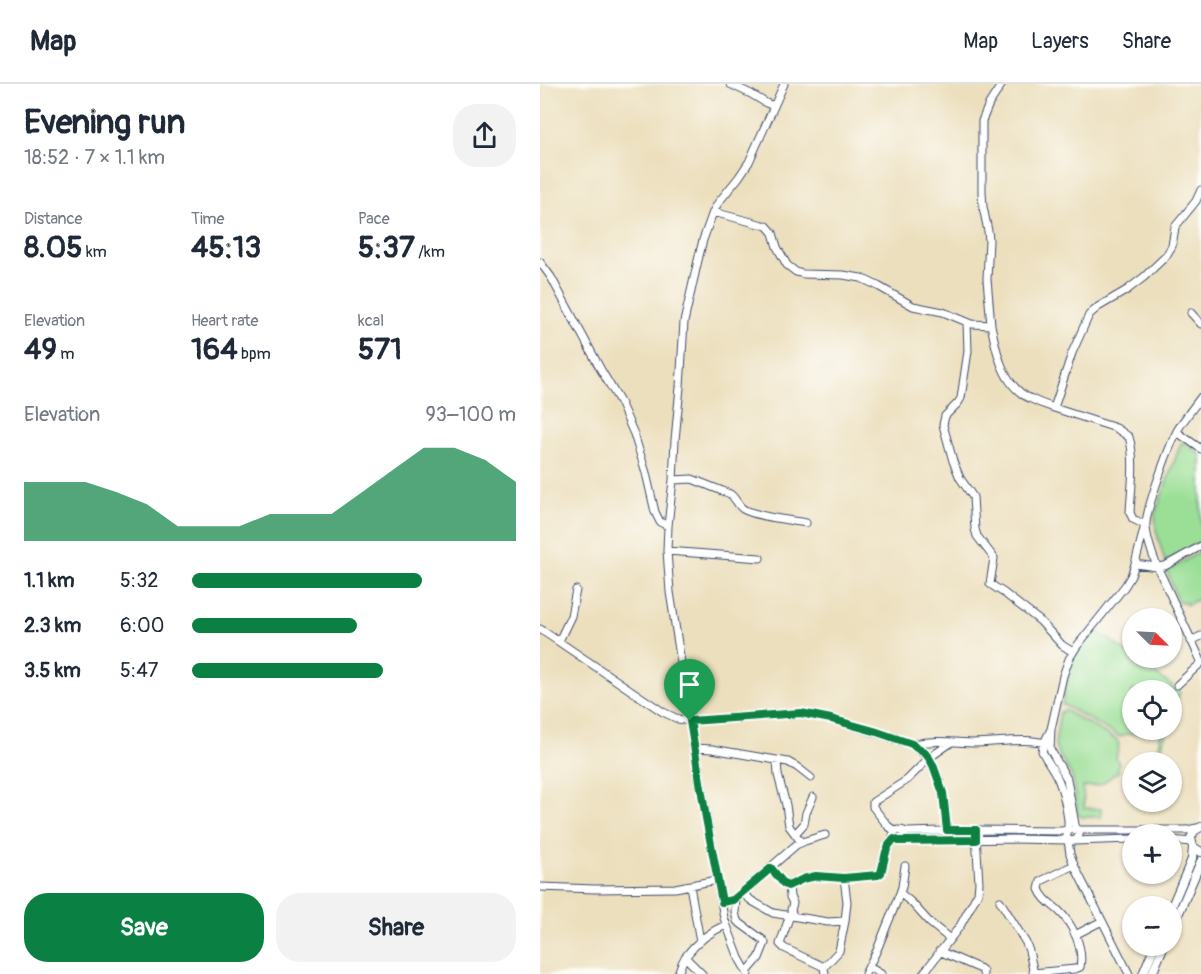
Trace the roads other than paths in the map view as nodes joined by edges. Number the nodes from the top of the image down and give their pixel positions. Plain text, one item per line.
1 (730, 84) edge
2 (784, 84) edge
3 (1002, 84) edge
4 (774, 106) junction
5 (1201, 190) edge
6 (713, 212) junction
7 (540, 262) edge
8 (1191, 313) dead end
9 (968, 323) junction
10 (1201, 324) edge
11 (991, 325) junction
12 (1201, 397) edge
13 (1054, 408) junction
14 (1177, 432) junction
15 (1201, 449) edge
16 (674, 480) junction
17 (806, 523) dead end
18 (1145, 525) junction
19 (668, 526) junction
20 (1201, 546) edge
21 (667, 551) junction
22 (760, 558) dead end
23 (1135, 564) junction
24 (1156, 567) junction
25 (576, 590) dead end
26 (540, 629) edge
27 (1201, 636) edge
28 (559, 641) junction
29 (1191, 641) junction
30 (1073, 652) junction
31 (1201, 662) edge
32 (1181, 680) edge
33 (690, 721) junction
34 (953, 742) junction
35 (912, 744) junction
36 (1047, 744) junction
37 (694, 748) junction
38 (929, 758) junction
39 (777, 760) junction
40 (811, 778) dead end
41 (813, 797) dead end
42 (1200, 826) edge
43 (1104, 829) junction
44 (947, 830) junction
45 (976, 830) junction
46 (1072, 830) junction
47 (1122, 830) edge
48 (1182, 830) edge
49 (795, 834) junction
50 (825, 835) dead end
51 (898, 835) junction
52 (1122, 839) edge
53 (947, 840) junction
54 (976, 840) junction
55 (1104, 840) junction
56 (1071, 841) junction
57 (801, 842) junction
58 (1195, 847) edge
59 (1201, 861) edge
60 (1074, 865) junction
61 (905, 866) dead end
62 (771, 868) junction
63 (844, 878) junction
64 (717, 880) junction
65 (789, 885) junction
66 (690, 886) junction
67 (540, 887) edge
68 (900, 893) junction
69 (739, 895) junction
70 (1176, 896) edge
71 (1000, 901) dead end
72 (722, 902) junction
73 (1182, 905) edge
74 (791, 915) junction
75 (845, 921) junction
76 (1101, 921) junction
77 (726, 925) junction
78 (1075, 935) junction
79 (950, 939) junction
80 (700, 941) junction
81 (939, 951) junction
82 (1150, 956) edge
83 (1159, 956) edge
84 (685, 957) junction
85 (870, 967) junction
86 (825, 971) edge
87 (748, 973) edge
88 (927, 973) edge
89 (1033, 973) edge
90 (678, 974) edge
91 (702, 974) edge
92 (865, 974) edge
93 (881, 974) edge
94 (983, 974) edge
95 (1129, 974) edge
96 (1143, 974) edge
97 (1152, 974) edge

1 - 4 street
2 - 4 street
3 - 11 street
4 - 6 street
5 - 13 street
6 - 9 street
6 - 16 street
7 - 19 street
8 - 10 street
9 - 11 street
9 - 30 street
11 - 13 street
12 - 14 street
13 - 18 street
14 - 15 street
14 - 18 street
16 - 17 street
16 - 19 street
18 - 23 street
18 - 24 street
19 - 21 street
20 - 24 street
21 - 22 street
21 - 33 street
23 - 24 street
23 - 30 street
24 - 29 street
25 - 28 street
26 - 28 street
27 - 29 street
28 - 33 street
29 - 31 street
30 - 36 street
31 - 32 street
33 - 35 street
33 - 37 street
34 - 35 street
34 - 36 street
34 - 38 street
35 - 38 street
36 - 46 street
37 - 39 street
37 - 64 street
38 - 44 street
38 - 51 street
39 - 40 street
39 - 49 street
41 - 49 street
42 - 48 street
42 - 58 main road
43 - 46 street
43 - 47 street
43 - 55 street
44 - 45 street
44 - 51 street
44 - 53 street
45 - 46 street
45 - 54 street
46 - 56 street
46 - 56 street
49 - 57 street
50 - 57 street
51 - 53 street
51 - 63 street
52 - 55 street
53 - 54 street
54 - 56 street
54 - 79 street
55 - 56 street
56 - 60 street
57 - 62 street
58 - 70 main road
59 - 73 main road
60 - 76 street
60 - 78 street
61 - 68 street
62 - 65 street
62 - 69 street
63 - 65 street
63 - 75 street
64 - 66 street
64 - 72 street
65 - 74 street
66 - 67 street
66 - 80 street
68 - 79 street
68 - 85 street
69 - 72 street
69 - 74 street
69 - 87 street
71 - 89 street
72 - 77 street
74 - 75 street
74 - 86 street
75 - 86 street
76 - 78 street
76 - 95 street
77 - 80 street
77 - 87 street
78 - 89 street
79 - 81 street
80 - 84 street
81 - 88 street
81 - 94 street
82 - 96 main road
83 - 97 main road
84 - 90 street
84 - 91 street
85 - 92 street
85 - 93 street

